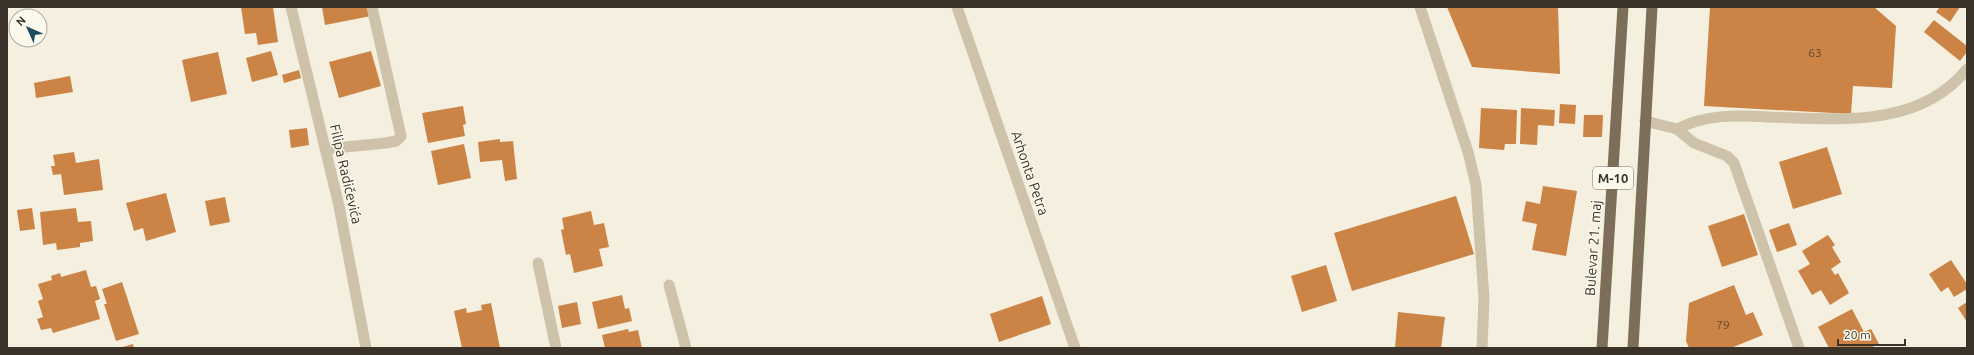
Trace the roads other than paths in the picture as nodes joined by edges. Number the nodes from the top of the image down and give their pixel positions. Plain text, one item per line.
1 (291, 7) edge
2 (372, 7) edge
3 (957, 7) edge
4 (1420, 7) edge
5 (1623, 7) edge
6 (1652, 7) edge
7 (1967, 69) edge
8 (1645, 121) junction
9 (1677, 129) junction
10 (325, 149) junction
11 (538, 263) dead end
12 (669, 285) dead end
13 (366, 348) edge
14 (556, 348) edge
15 (686, 348) edge
16 (1075, 348) edge
17 (1482, 348) edge
18 (1602, 348) edge
19 (1633, 348) edge
20 (1799, 348) edge

1 - 10 street, Filipa Radičevića
2 - 10 street
3 - 16 street, Arhonta Petra
4 - 17 street
5 - 18 main road, Bulevar 21. maj / M-10
6 - 8 main road, M-10
7 - 9 street
8 - 9 street
8 - 19 main road, M-10
9 - 20 street
10 - 13 street, Filipa Radičevića
11 - 14 street
12 - 15 street

